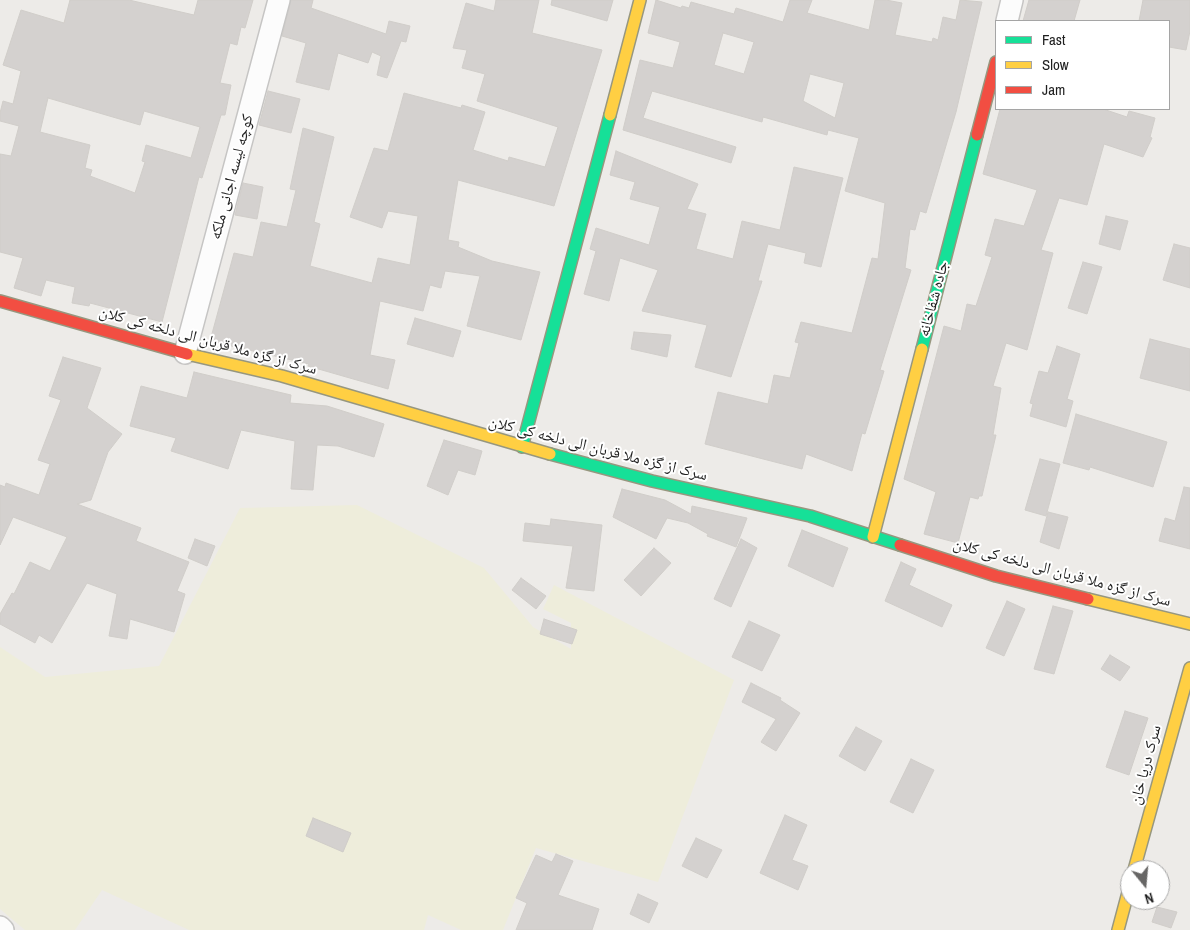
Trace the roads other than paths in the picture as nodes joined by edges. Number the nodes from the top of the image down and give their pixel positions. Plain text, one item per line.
1 (279, 0) edge
2 (640, 0) edge
3 (1012, 0) edge
4 (1007, 20) edge
5 (995, 66) edge
6 (0, 301) edge
7 (185, 353) junction
8 (522, 448) junction
9 (872, 537) junction
10 (1190, 624) edge
11 (1190, 668) edge
12 (1137, 860) edge
13 (1123, 910) edge
14 (0, 927) edge
15 (3, 930) edge
16 (1118, 930) edge

1 - 7 street, کوچه لیسه اجانی ملکه
2 - 8 street
3 - 4 street
5 - 9 street, جاده شفاخانه
6 - 7 street, سرک از گزه ملا قربان الی دلخه کی کلان
7 - 8 street, سرک از گزه ملا قربان الی دلخه کی کلان
8 - 9 street, سرک از گزه ملا قربان الی دلخه کی کلان
9 - 10 street, سرک از گزه ملا قربان الی دلخه کی کلان
11 - 12 street, سرک دریا خان
13 - 16 street
14 - 15 street

